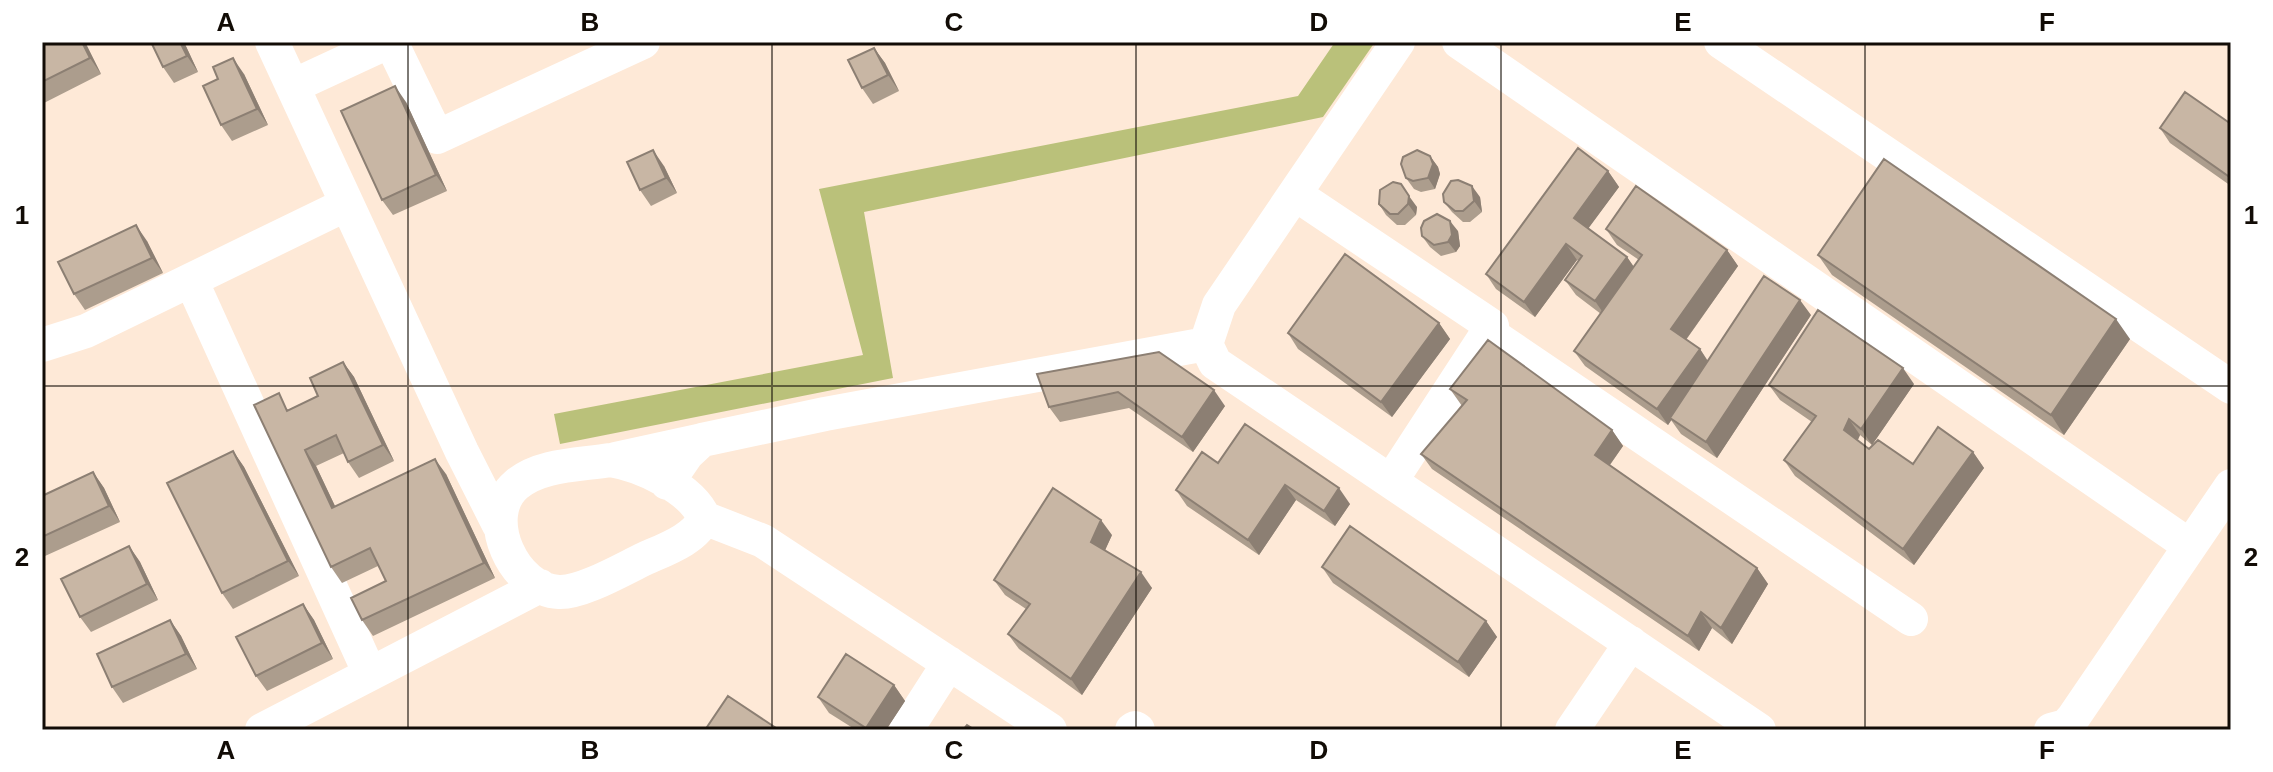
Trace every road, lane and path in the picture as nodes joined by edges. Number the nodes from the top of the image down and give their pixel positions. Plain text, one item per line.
1 (272, 42) edge
2 (390, 42) edge
3 (643, 42) edge
4 (1398, 42) edge
5 (1459, 42) edge
6 (1721, 42) edge
7 (592, 53) edge
8 (293, 86) junction
9 (1295, 194) junction
10 (347, 204) junction
11 (191, 280) junction
12 (1489, 333) junction
13 (1206, 344) junction
14 (42, 345) edge
15 (2231, 387) edge
16 (702, 440) junction
17 (462, 452) junction
18 (610, 460) junction
19 (545, 470) junction
20 (1391, 481) junction
21 (667, 483) junction
22 (2231, 486) edge
23 (704, 518) junction
24 (499, 525) junction
25 (2190, 546) junction
26 (540, 586) junction
27 (1911, 619) dead end
28 (1631, 643) junction
29 (949, 663) junction
30 (370, 674) junction
31 (262, 730) edge
32 (906, 730) edge
33 (1050, 730) edge
34 (1572, 730) edge
35 (1759, 730) edge
36 (2051, 730) edge

1 - 8 street
2 - 7 street
2 - 8 street
3 - 7 street
4 - 9 street
5 - 25 street
6 - 15 street
8 - 10 street
9 - 12 street
9 - 13 street
10 - 11 street
10 - 17 street
11 - 14 street
11 - 30 street
12 - 20 street
12 - 27 street
13 - 16 street
13 - 20 street
16 - 18 street
16 - 21 street
17 - 19 street
17 - 24 street
18 - 19 street
18 - 21 street
19 - 24 street
20 - 28 street
21 - 23 street
22 - 25 street
23 - 26 street
23 - 29 street
24 - 26 street
25 - 36 street
26 - 30 street
28 - 34 street
28 - 35 street
29 - 32 street
29 - 33 street
30 - 31 street

